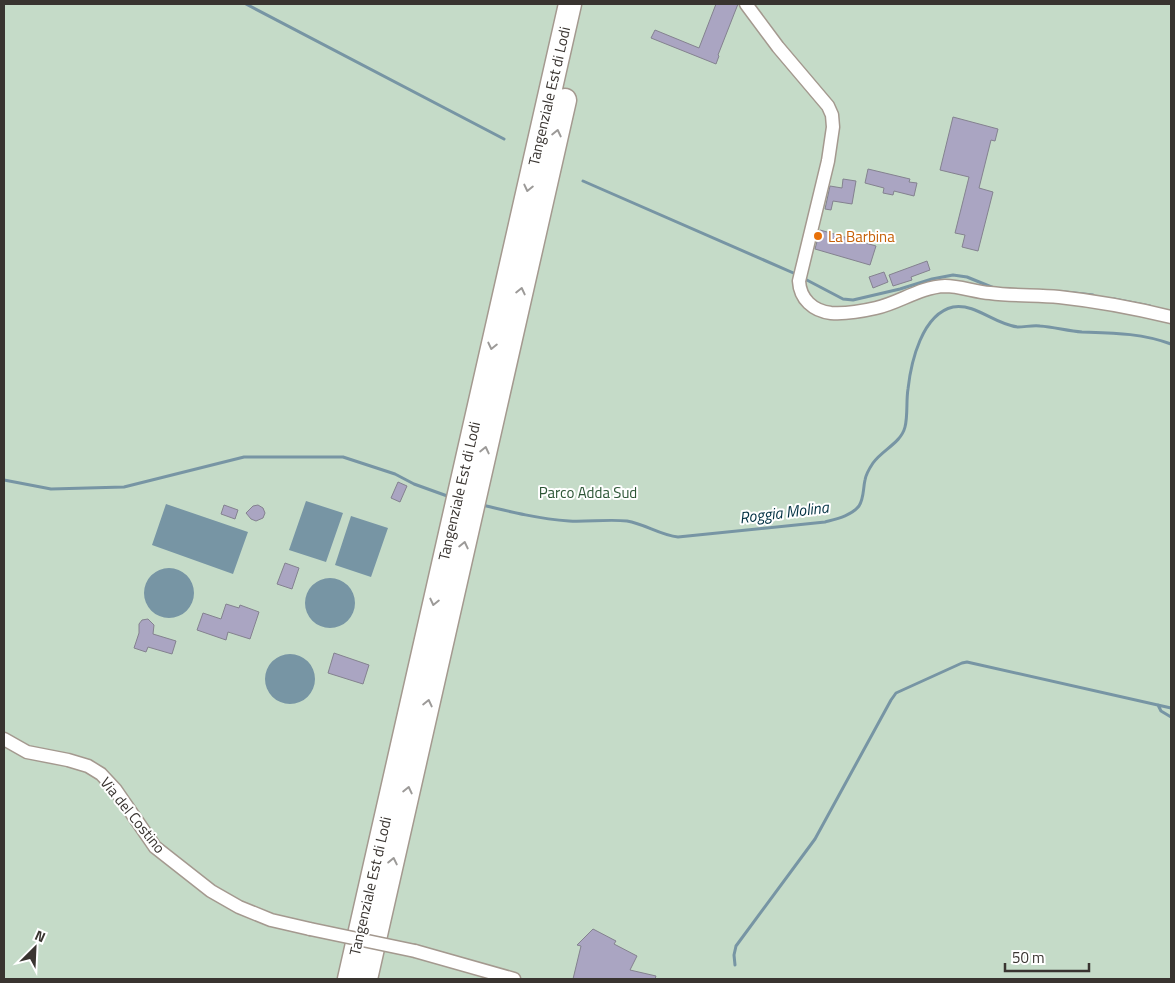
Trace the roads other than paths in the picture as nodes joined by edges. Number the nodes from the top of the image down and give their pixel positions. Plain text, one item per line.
1 (570, 4) edge
2 (586, 4) edge
3 (746, 4) edge
4 (1171, 317) edge
5 (466, 500) junction
6 (4, 739) edge
7 (408, 756) junction
8 (349, 979) edge
9 (366, 979) edge
10 (514, 979) edge

1 -> 5 highway, Tangenziale Est di Lodi
5 -> 2 highway, Tangenziale Est di Lodi
3 - 4 street
5 - 7 highway, Tangenziale Est di Lodi
6 - 10 street, Via del Costino, bridge
7 - 8 highway, Tangenziale Est di Lodi
9 -> 7 highway, Tangenziale Est di Lodi

